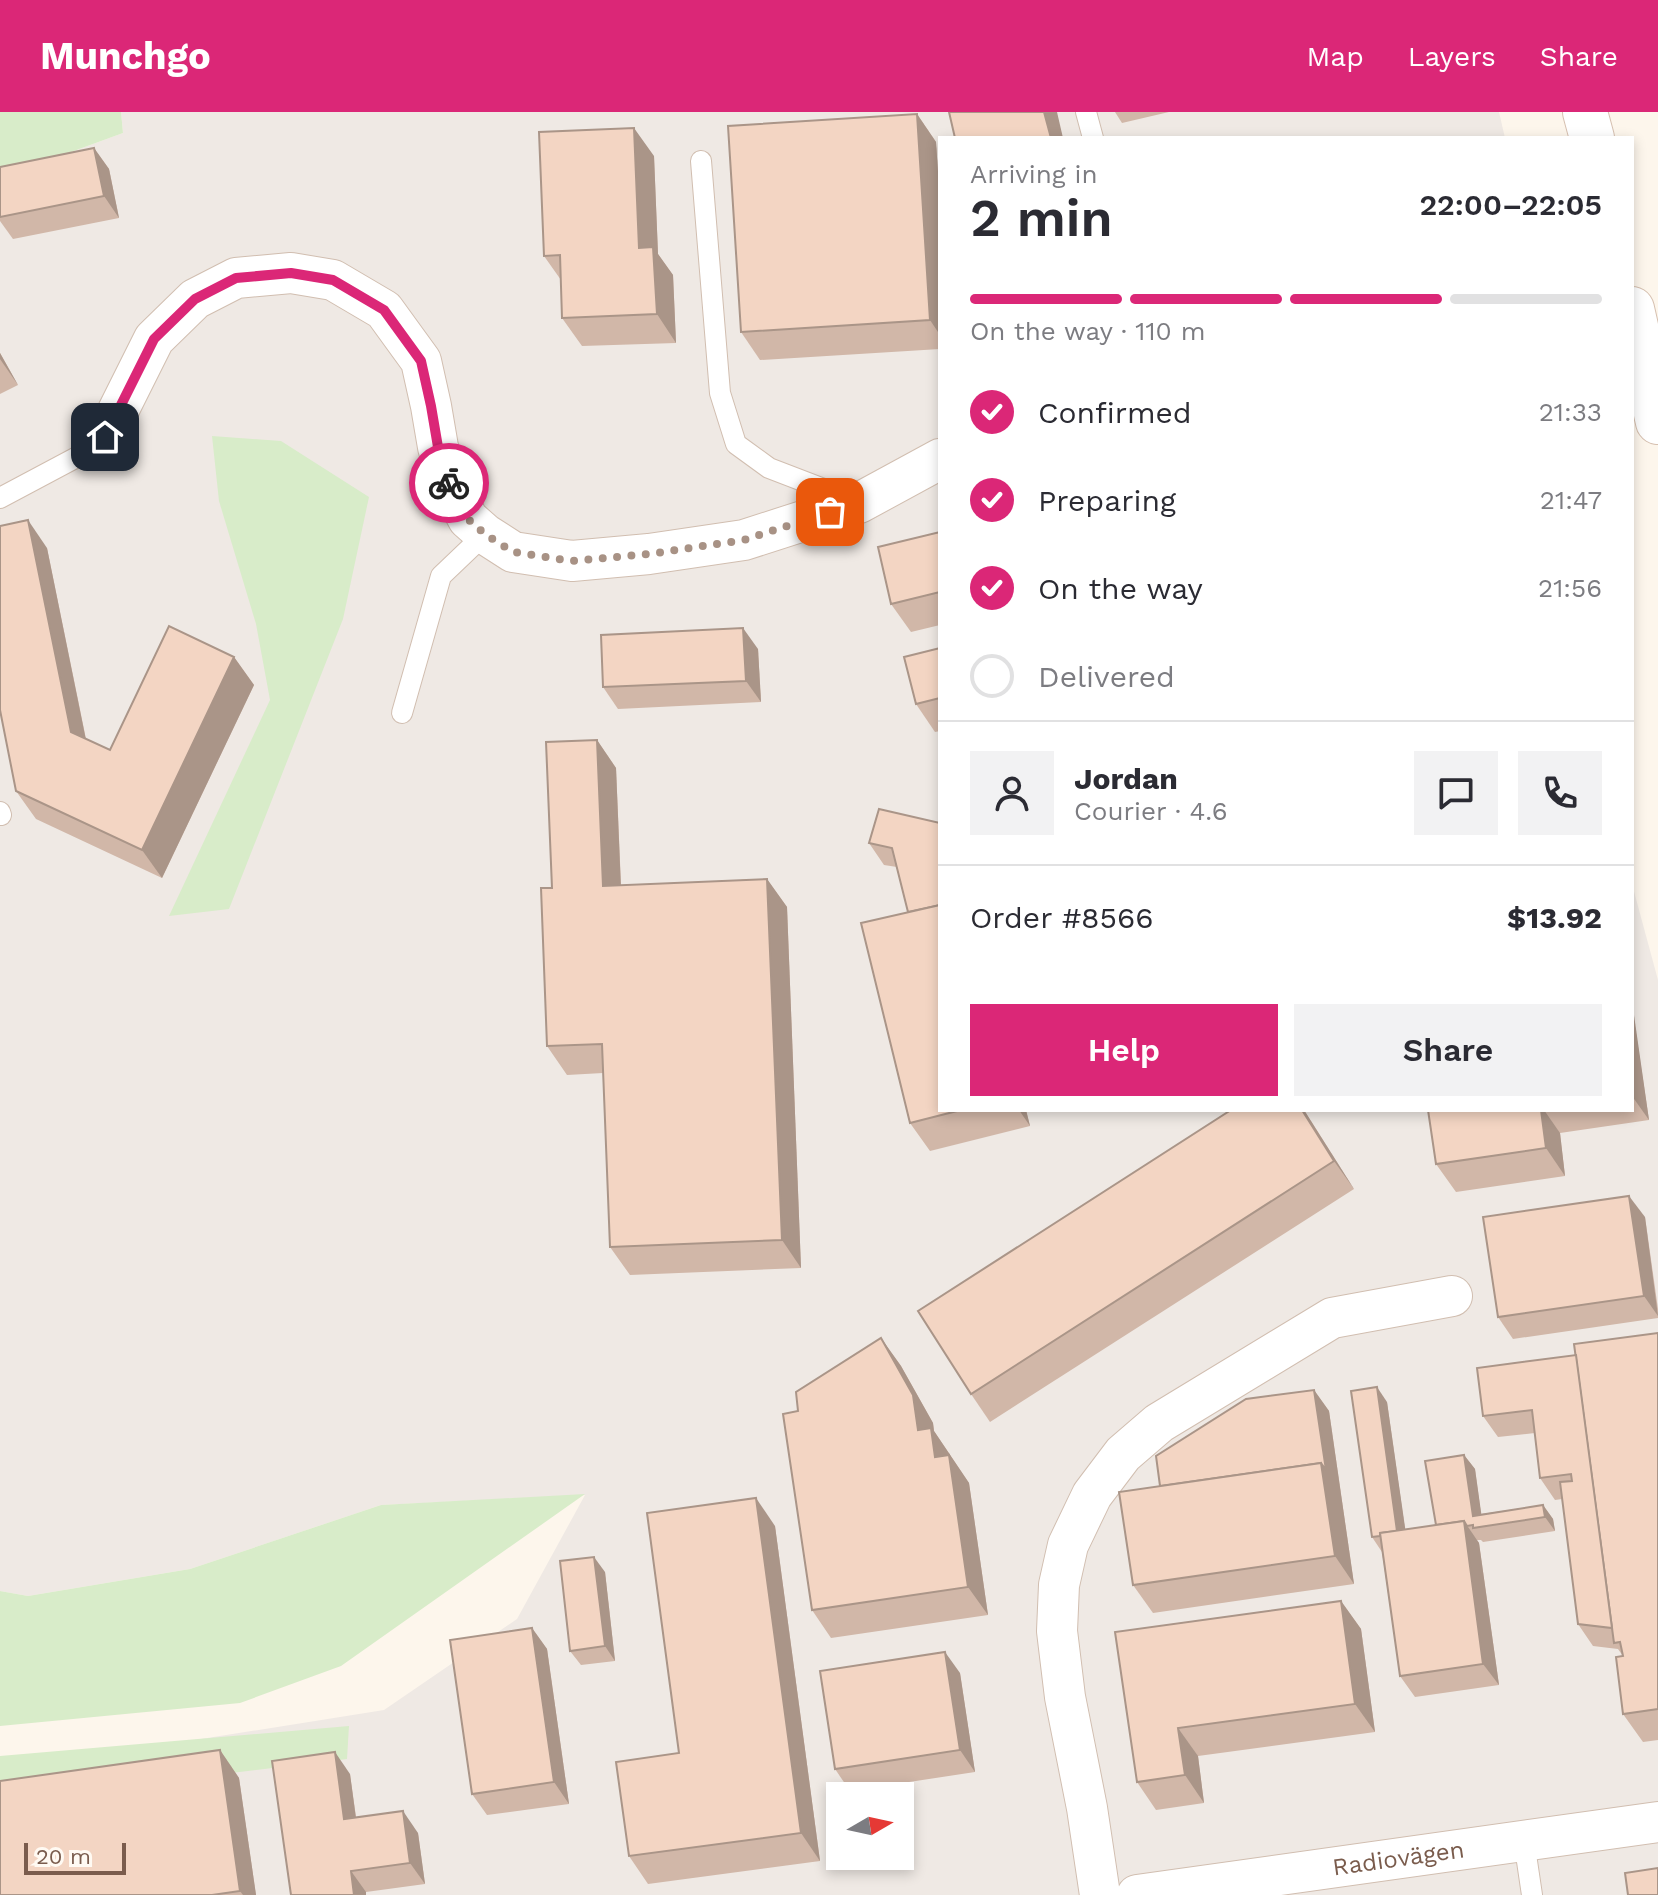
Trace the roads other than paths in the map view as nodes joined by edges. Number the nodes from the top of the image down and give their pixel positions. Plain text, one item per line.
1 (1086, 112) edge
2 (1585, 112) edge
3 (1092, 136) edge
4 (1591, 136) edge
5 (701, 161) dead end
6 (1634, 318) edge
7 (1658, 422) edge
8 (105, 437) joint
9 (938, 460) edge
10 (0, 498) edge
11 (859, 503) junction
12 (485, 534) junction
13 (402, 713) dead end
14 (1452, 1296) dead end
15 (1658, 1822) edge
16 (1524, 1841) junction
17 (1100, 1895) edge
18 (1137, 1895) edge
19 (1532, 1895) edge

1 - 3 lane
2 - 4 street
5 - 11 lane
6 - 7 street
8 - 10 lane
8 - 12 street
9 - 11 street
11 - 12 street
12 - 13 lane
14 - 17 street
15 - 16 street, Radiovägen
16 - 18 street, Radiovägen
16 - 19 lane

